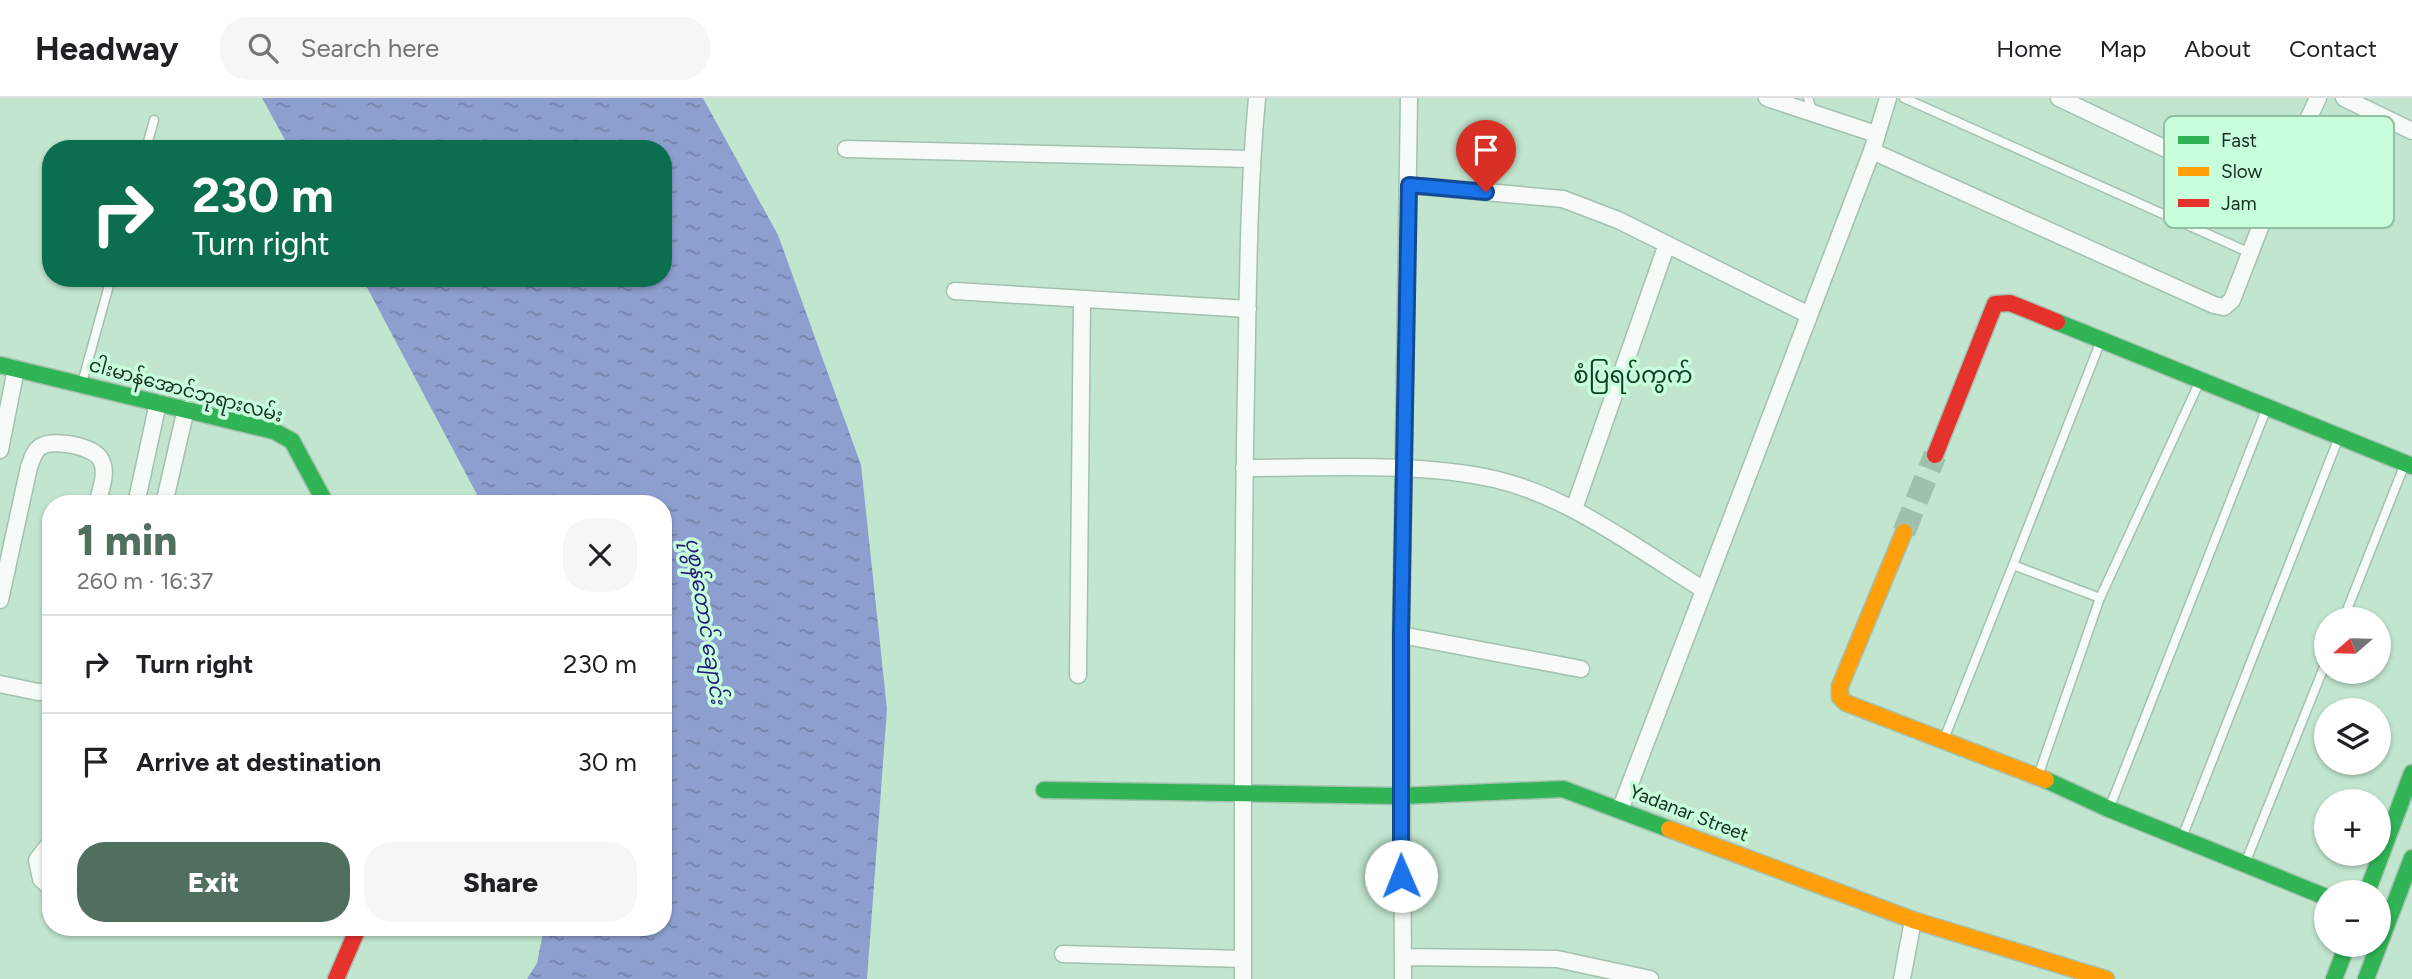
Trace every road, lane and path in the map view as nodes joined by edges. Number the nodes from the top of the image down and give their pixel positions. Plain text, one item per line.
1 (1257, 98) edge
2 (1409, 98) edge
3 (1767, 98) edge
4 (1888, 98) edge
5 (1904, 98) edge
6 (2059, 98) edge
7 (2318, 98) edge
8 (2344, 98) edge
9 (1811, 105) edge
10 (2310, 116) edge
11 (2381, 116) edge
12 (154, 121) dead end
13 (2394, 122) edge
14 (2412, 131) edge
15 (1876, 134) junction
16 (149, 140) edge
17 (2164, 148) edge
18 (846, 149) dead end
19 (1872, 151) junction
20 (1251, 159) junction
21 (1409, 185) junction
22 (2164, 214) edge
23 (2194, 228) edge
24 (2260, 228) edge
25 (1667, 244) junction
26 (2250, 253) junction
27 (109, 287) edge
28 (954, 291) dead end
29 (1082, 299) junction
30 (1248, 309) junction
31 (1809, 315) junction
32 (2101, 340) junction
33 (0, 365) edge
34 (16, 369) junction
35 (2200, 381) junction
36 (82, 383) junction
37 (158, 402) junction
38 (2267, 408) junction
39 (186, 409) junction
40 (2339, 437) junction
41 (0, 450) edge
42 (1935, 455) tunnel mouth
43 (2409, 465) edge
44 (1244, 468) junction
45 (1404, 469) junction
46 (99, 495) edge
47 (138, 495) edge
48 (165, 495) edge
49 (321, 495) edge
50 (1574, 509) junction
51 (1904, 532) tunnel mouth
52 (2012, 565) junction
53 (1704, 590) junction
54 (2100, 598) junction
55 (0, 600) edge
56 (2349, 607) edge
57 (1401, 635) junction
58 (1581, 668) dead end
59 (1078, 675) dead end
60 (0, 684) edge
61 (2317, 684) edge
62 (42, 691) edge
63 (1943, 742) junction
64 (2412, 773) edge
65 (2038, 776) junction
66 (1044, 790) dead end
67 (1240, 794) junction
68 (1400, 796) junction
69 (1620, 810) junction
70 (2109, 810) junction
71 (2181, 839) junction
72 (42, 854) edge
73 (2412, 858) edge
74 (2245, 864) junction
75 (42, 880) edge
76 (2372, 880) edge
77 (2314, 892) edge
78 (1913, 920) junction
79 (355, 936) edge
80 (1063, 954) dead end
81 (1403, 957) junction
82 (2342, 957) edge
83 (1243, 959) junction
84 (2056, 971) edge
85 (336, 979) edge
86 (1243, 979) edge
87 (1403, 979) edge
88 (1650, 979) edge
89 (1902, 979) edge
90 (2106, 979) edge
91 (2334, 979) edge
92 (2366, 979) edge

1 - 20 street
2 - 21 street
3 - 9 street
4 - 15 street
5 - 22 lane
6 - 17 street
7 - 10 street
8 - 11 street
9 - 15 street
12 - 16 lane
13 - 14 street
15 - 19 street
18 - 20 street
19 - 26 street
19 - 31 street
20 - 30 street
21 - 25 street
21 - 45 street
23 - 26 lane
24 - 26 street
25 - 31 street
25 - 50 street
27 - 36 lane
28 - 29 street
29 - 30 street
29 - 59 street
30 - 44 street
31 - 53 street
32 - 35 street
32 - 42 street
32 - 52 lane
33 - 34 street, ငါးမာန်အောင်ဘုရားလမ်း
34 - 36 street, ငါးမာန်အောင်ဘုရားလမ်း
34 - 41 street
35 - 38 street
35 - 54 lane
36 - 37 street, ငါးမာန်အောင်ဘုရားလမ်း
37 - 39 street, ငါးမာန်အောင်ဘုရားလမ်း
37 - 47 street
38 - 40 street
38 - 70 lane
39 - 48 street
39 - 49 street, ငါးမာန်အောင်ဘုရားလမ်း
40 - 43 street
40 - 71 lane
43 - 56 lane
44 - 45 street
44 - 67 street
45 - 50 street
45 - 57 street
46 - 55 street
50 - 53 street
51 - 63 street
52 - 54 lane
52 - 63 lane
53 - 69 street
54 - 65 lane
57 - 58 street
57 - 68 street
60 - 62 street
61 - 74 lane
63 - 65 street
64 - 76 street
65 - 70 street
66 - 67 street, Yadanar Street
67 - 68 street, Yadanar Street
67 - 83 street
68 - 69 street, Yadanar Street
68 - 81 street
69 - 78 street, Yadanar Street
70 - 71 street
71 - 74 street
72 - 75 street
73 - 92 street
74 - 77 street
78 - 84 street, Yadanar Street
78 - 89 street
79 - 85 street
80 - 83 street
81 - 87 street
81 - 88 street
82 - 91 street
83 - 86 street
84 - 90 street, Yadanar Street

